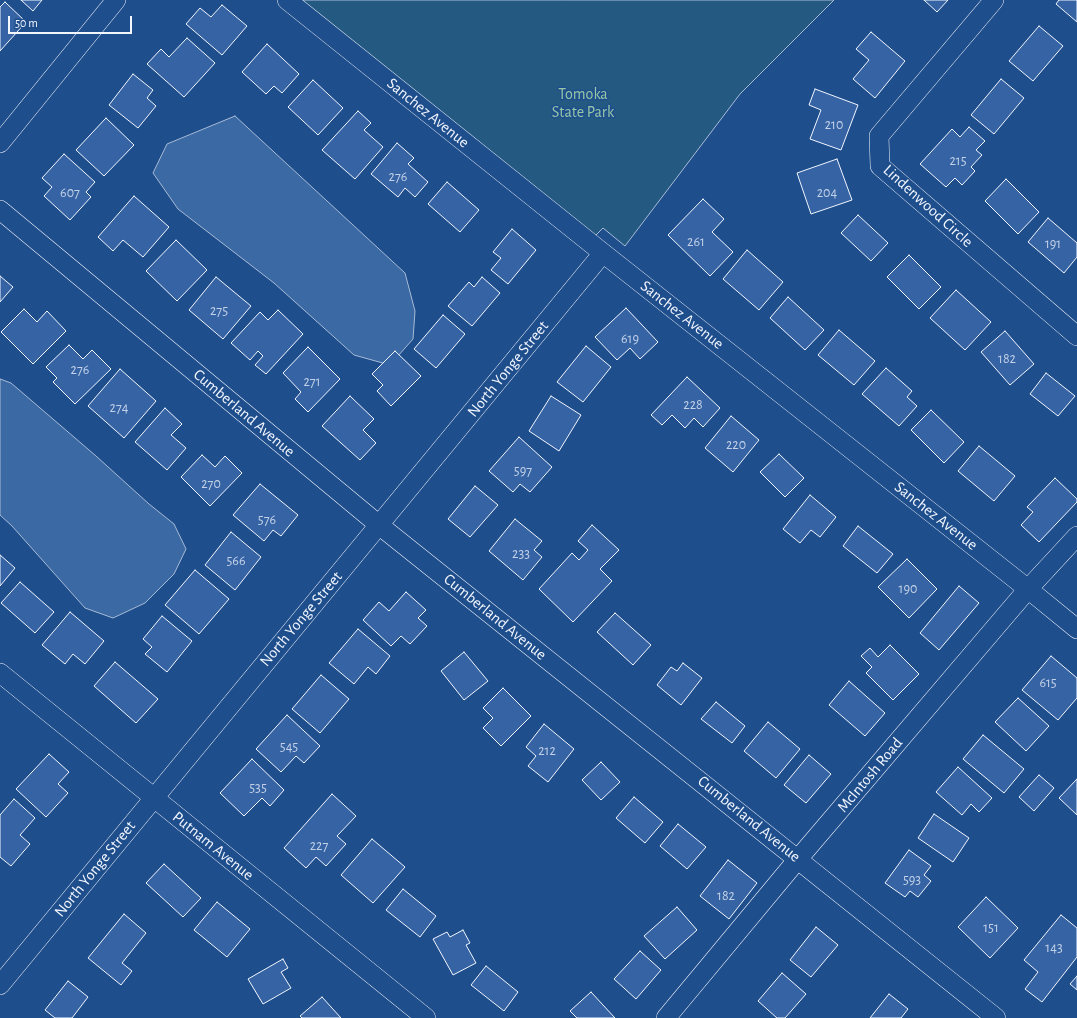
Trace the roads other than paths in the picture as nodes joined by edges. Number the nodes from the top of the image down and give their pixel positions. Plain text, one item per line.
1 (116, 0) edge
2 (287, 0) edge
3 (994, 0) edge
4 (0, 143) edge
5 (0, 210) edge
6 (603, 253) junction
7 (1077, 336) edge
8 (379, 525) junction
9 (1077, 536) edge
10 (1028, 589) junction
11 (1077, 629) edge
12 (0, 673) edge
13 (153, 798) junction
14 (798, 859) junction
15 (0, 985) edge
16 (426, 1018) edge
17 (666, 1018) edge
18 (996, 1018) edge

1 - 4 street
2 - 6 street, Sanchez Avenue
3 - 7 street, Lindenwood Circle
5 - 8 street, Cumberland Avenue
6 - 8 street, North Yonge Street
6 - 10 street, Sanchez Avenue
8 - 13 street, North Yonge Street
8 - 14 street, Cumberland Avenue
9 - 10 street, McIntosh Road
10 - 11 street, Sanchez Avenue
10 - 14 street, McIntosh Road
12 - 13 street, Putnam Avenue
13 - 15 street, North Yonge Street
13 - 16 street, Putnam Avenue
14 - 17 street, McIntosh Road
14 - 18 street, Cumberland Avenue

